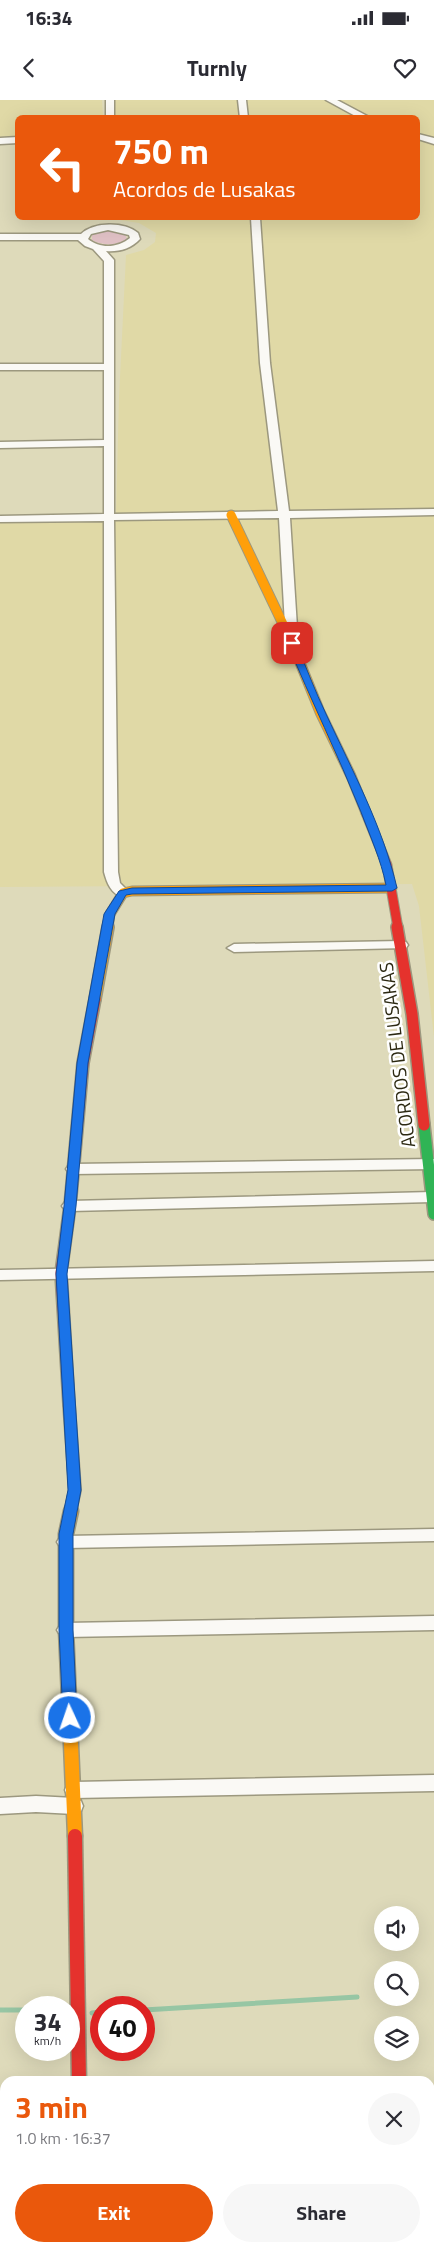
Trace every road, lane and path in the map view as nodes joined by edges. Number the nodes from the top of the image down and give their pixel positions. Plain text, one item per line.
1 (110, 100) edge
2 (242, 100) edge
3 (330, 100) edge
4 (110, 115) edge
5 (244, 115) edge
6 (361, 115) edge
7 (420, 138) edge
8 (15, 140) edge
9 (0, 141) edge
10 (434, 141) edge
11 (103, 220) edge
12 (113, 220) edge
13 (255, 220) edge
14 (123, 228) junction
15 (94, 229) junction
16 (0, 237) edge
17 (83, 237) junction
18 (123, 246) junction
19 (96, 247) junction
20 (109, 260) junction
21 (108, 366) junction
22 (0, 367) edge
23 (108, 443) junction
24 (0, 445) edge
25 (434, 512) edge
26 (284, 514) junction
27 (231, 515) junction
28 (109, 517) junction
29 (0, 519) edge
30 (292, 643) junction
31 (392, 888) junction
32 (123, 893) junction
33 (401, 945) junction
34 (234, 948) dead end
35 (431, 1163) edge
36 (73, 1169) junction
37 (432, 1197) junction
38 (70, 1206) junction
39 (434, 1214) edge
40 (434, 1266) edge
41 (62, 1274) junction
42 (0, 1275) edge
43 (434, 1535) edge
44 (66, 1542) junction
45 (434, 1622) edge
46 (66, 1630) junction
47 (434, 1783) edge
48 (74, 1798) junction
49 (0, 1806) edge
50 (79, 2076) edge

1 - 4 street
2 - 5 street
3 - 6 street
7 - 10 street
8 - 9 street
11 - 15 street
12 - 14 street
13 - 26 street
14 - 15 street
14 - 18 street
15 - 17 street
16 - 17 street
17 - 19 street
18 - 19 street
18 - 20 street
19 - 20 street
20 - 21 street
21 - 22 street
21 - 23 street
23 - 24 street
23 - 28 street
25 - 26 street
26 - 27 street
26 - 30 street
27 - 28 street
27 - 30 street, ACORDOS DE LUSAKAS
28 - 29 street
28 - 32 street
30 - 31 street, ACORDOS DE LUSAKAS
31 - 32 street
31 - 33 street, ACORDOS DE LUSAKAS
32 - 36 street
33 - 34 street
33 - 35 street, ACORDOS DE LUSAKAS
35 - 36 street
35 - 37 street, ACORDOS DE LUSAKAS
36 - 38 street
37 - 38 street
37 - 39 street, ACORDOS DE LUSAKAS
38 - 41 street
40 - 41 street
41 - 42 street
41 - 44 street
43 - 44 street
44 - 46 street
45 - 46 street
46 - 48 street
47 - 48 street
48 - 49 street
48 - 50 street

